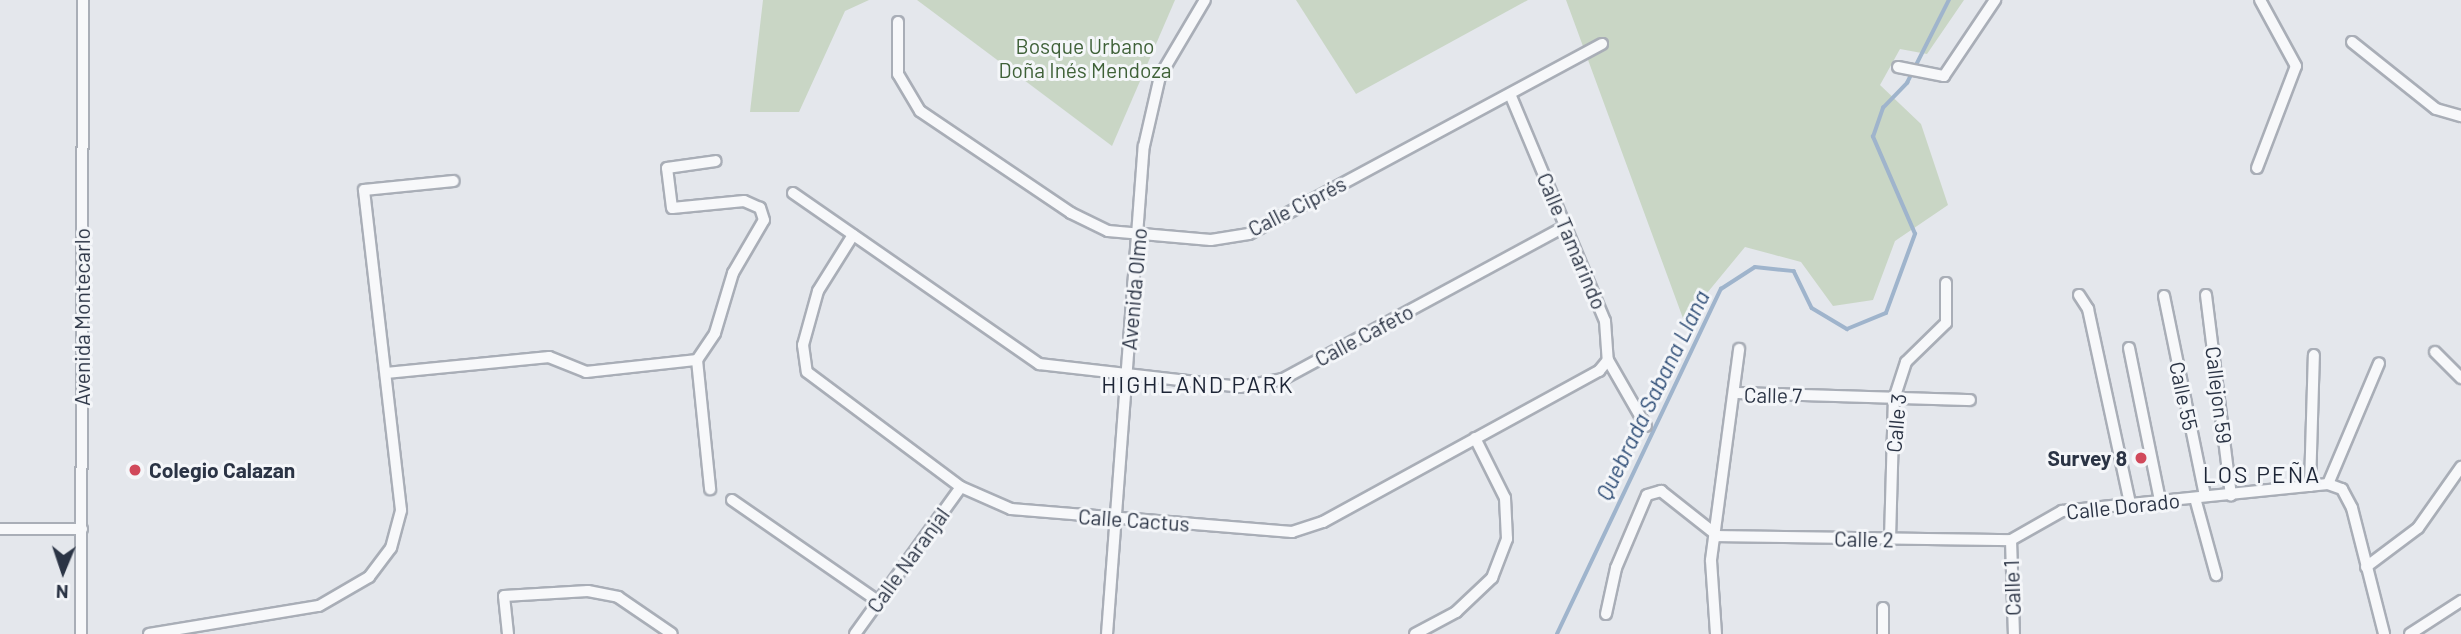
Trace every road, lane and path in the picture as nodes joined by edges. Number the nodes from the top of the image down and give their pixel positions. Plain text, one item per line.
1 (83, 0) edge
2 (1205, 0) edge
3 (1995, 0) edge
4 (2260, 0) edge
5 (898, 22) dead end
6 (2352, 42) dead end
7 (1602, 44) dead end
8 (1898, 68) dead end
9 (1510, 94) junction
10 (2461, 116) edge
11 (716, 161) dead end
12 (2257, 168) dead end
13 (454, 181) dead end
14 (793, 193) dead end
15 (1566, 226) junction
16 (1139, 234) junction
17 (853, 235) junction
18 (1946, 283) dead end
19 (2079, 295) dead end
20 (2206, 295) dead end
21 (2164, 296) dead end
22 (2129, 348) dead end
23 (1739, 349) dead end
24 (2435, 352) dead end
25 (2314, 355) dead end
26 (697, 360) junction
27 (1608, 360) junction
28 (2379, 363) dead end
29 (386, 373) junction
30 (1127, 376) junction
31 (2461, 378) edge
32 (1734, 393) junction
33 (1894, 400) junction
34 (1970, 400) dead end
35 (1646, 425) dead end
36 (1475, 438) junction
37 (2461, 467) edge
38 (2328, 484) junction
39 (2310, 486) junction
40 (961, 487) junction
41 (710, 489) dead end
42 (2231, 495) junction
43 (2200, 497) junction
44 (732, 500) dead end
45 (2160, 500) junction
46 (2130, 503) junction
47 (2044, 519) joint
48 (1113, 520) junction
49 (0, 529) edge
50 (82, 529) junction
51 (1718, 536) junction
52 (1890, 539) junction
53 (2011, 540) junction
54 (2366, 567) junction
55 (2216, 575) dead end
56 (878, 601) junction
57 (2461, 601) edge
58 (1883, 608) dead end
59 (1606, 614) dead end
60 (81, 634) edge
61 (149, 634) edge
62 (508, 634) edge
63 (672, 634) edge
64 (855, 634) edge
65 (1107, 634) edge
66 (1415, 634) edge
67 (1716, 634) edge
68 (1883, 634) edge
69 (2014, 634) edge
70 (2384, 634) edge
71 (2410, 634) edge

1 - 50 street, Avenida Montecarlo
2 - 16 street, Avenida Olmo
3 - 8 street
4 - 12 street
5 - 16 street, Calle Ciprés
6 - 10 street
7 - 9 street, Calle Ciprés
9 - 15 street, Calle Tamarindo
9 - 16 street, Calle Ciprés
11 - 26 street
13 - 29 street
14 - 17 street, Calle Cafeto
15 - 27 street, Calle Tamarindo
15 - 30 street, Calle Cafeto
16 - 30 street, Avenida Olmo
17 - 30 street, Calle Cafeto
17 - 40 street, Calle Cactus
18 - 33 street, Calle 3
19 - 46 street
20 - 42 street, Callejon 59
21 - 43 street, Calle 55
22 - 45 street
23 - 32 street
24 - 31 street
25 - 39 street
26 - 29 street
26 - 41 street
27 - 35 street, Calle Tamarindo
27 - 36 street, Calle Cactus
28 - 38 street
29 - 61 street
30 - 48 street, Avenida Olmo
32 - 33 street, Calle 7
32 - 51 street, Calle 7
33 - 34 street, Calle 7
33 - 52 street, Calle 3
36 - 48 street, Calle Cactus
36 - 66 street
37 - 54 street
38 - 39 street, Calle Dorado
38 - 54 street
39 - 42 street, Calle Dorado
40 - 48 street, Calle Cactus
40 - 56 street, Calle Naranjal
42 - 43 street, Calle Dorado
43 - 45 street, Calle Dorado
43 - 55 street, Calle 55
44 - 56 street
45 - 46 street, Calle Dorado
46 - 47 street, Calle Dorado
47 - 53 street, Calle 1
48 - 65 street, Avenida Olmo
49 - 50 street
50 - 60 street, Avenida Montecarlo
51 - 52 street, Calle 2
51 - 59 street
51 - 67 street, Calle 7
52 - 53 street, Calle 2
53 - 69 street, Calle 1
54 - 70 street
56 - 64 street, Calle Naranjal
57 - 71 street
58 - 68 street
62 - 63 street

